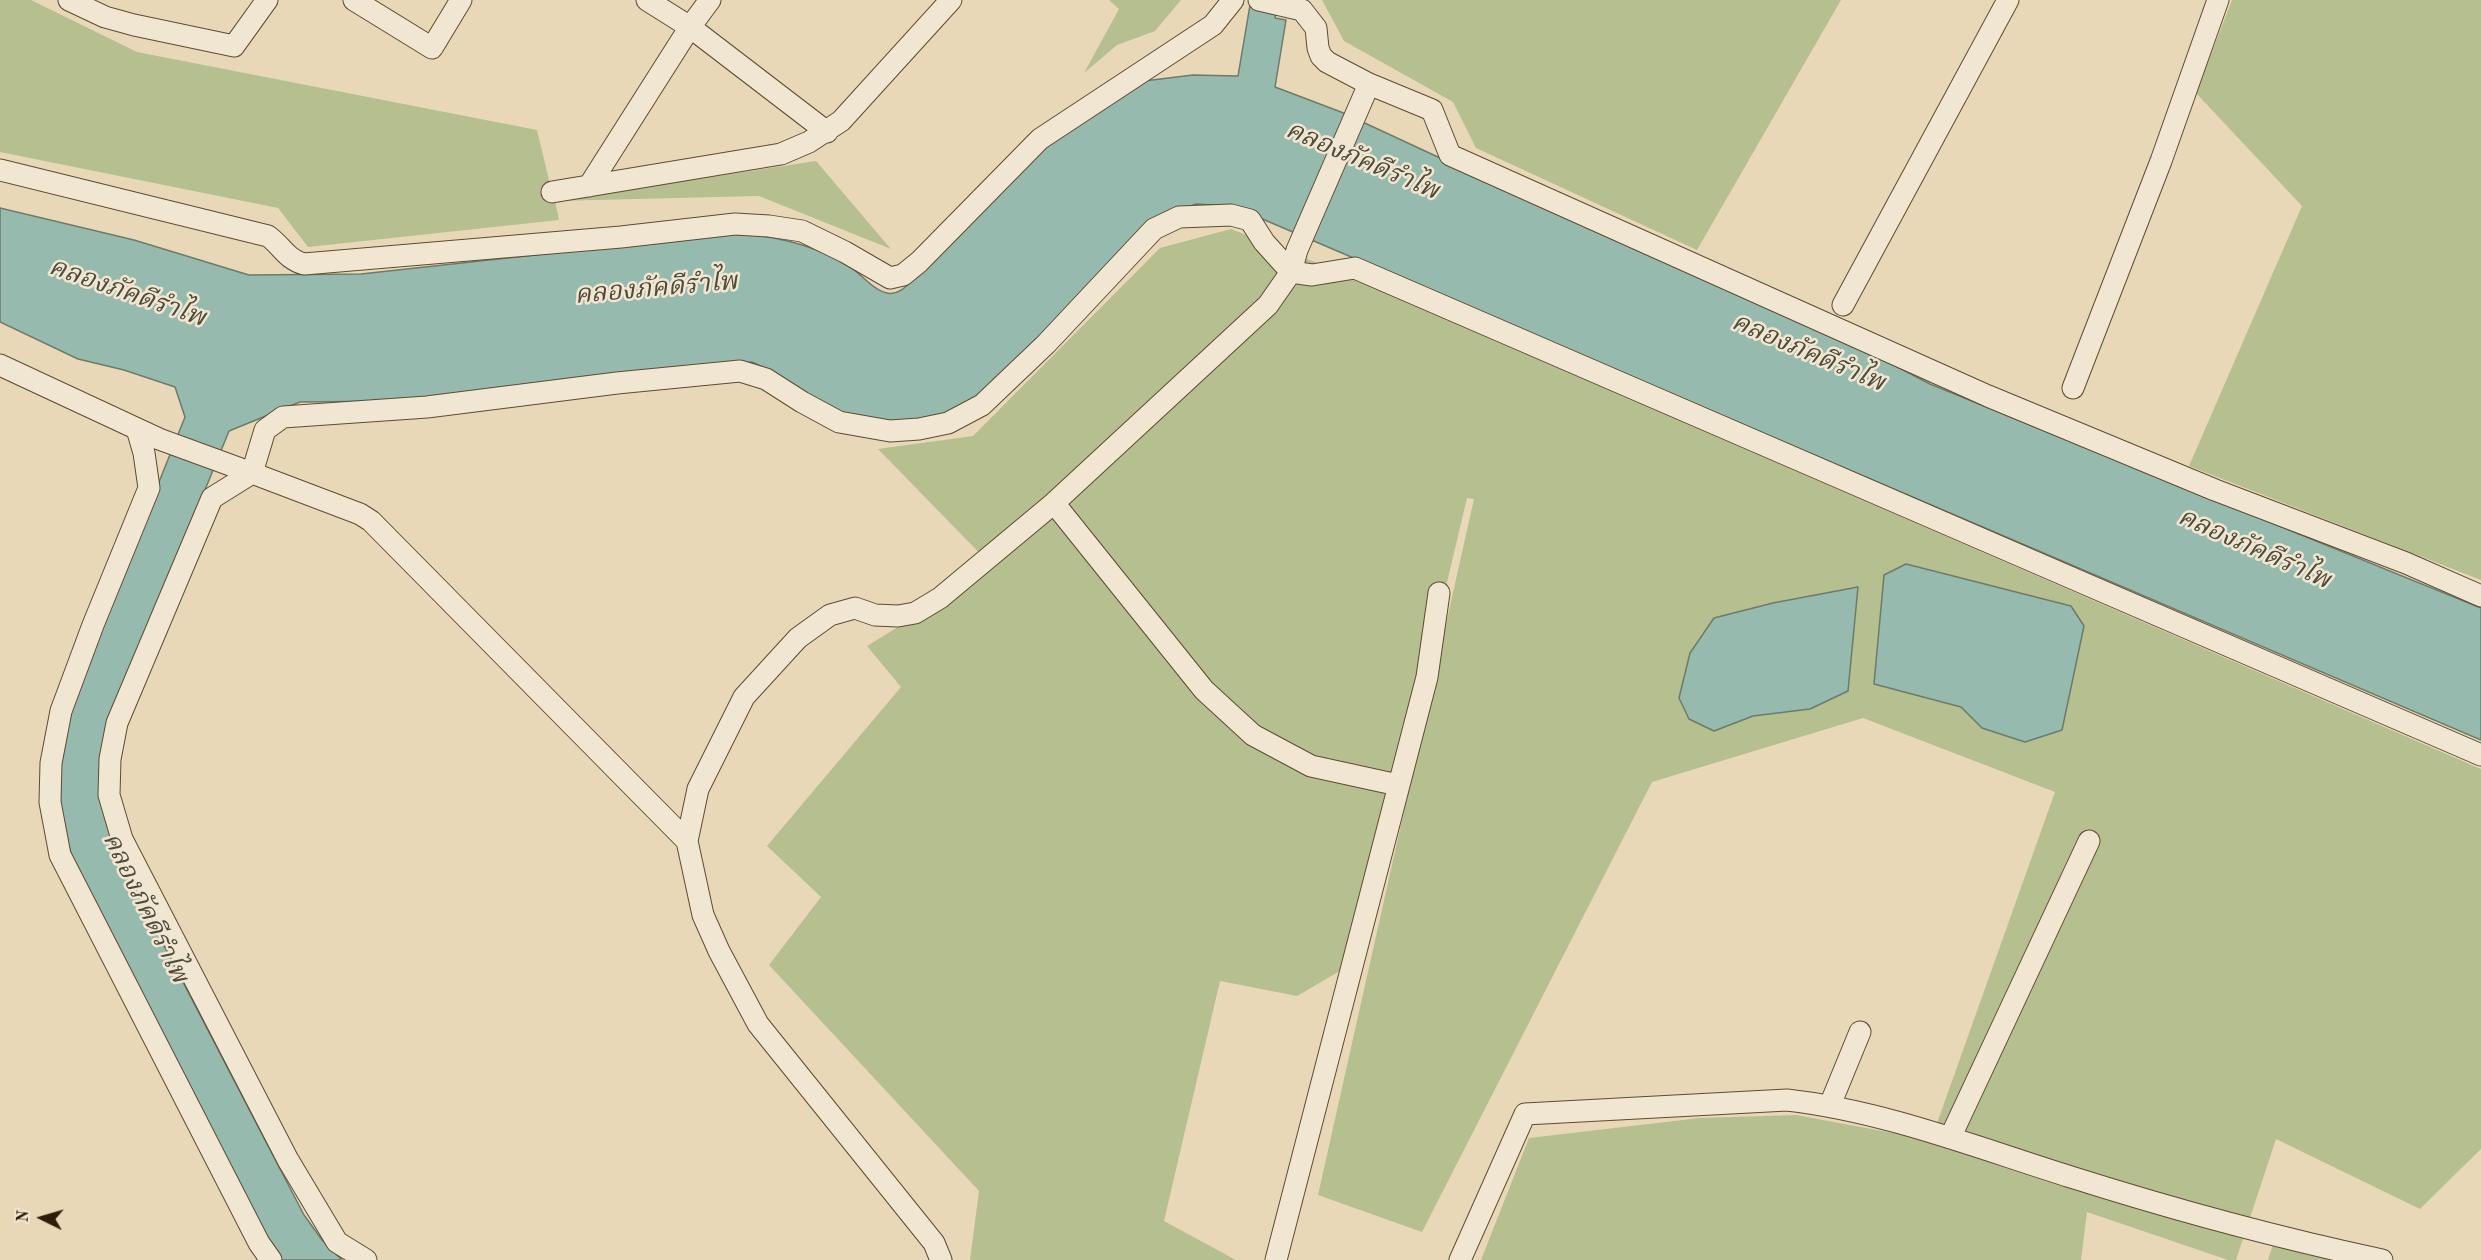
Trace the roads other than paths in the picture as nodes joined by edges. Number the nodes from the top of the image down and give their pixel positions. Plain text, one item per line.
1 (69, 0) edge
2 (267, 0) edge
3 (354, 0) edge
4 (462, 0) edge
5 (647, 0) edge
6 (710, 0) edge
7 (951, 0) edge
8 (1233, 0) edge
9 (1259, 0) edge
10 (2008, 0) edge
11 (2218, 0) edge
12 (690, 27) junction
13 (1365, 93) junction
14 (827, 132) junction
15 (0, 170) edge
16 (589, 186) junction
17 (552, 192) dead end
18 (1291, 272) junction
19 (1843, 305) dead end
20 (0, 365) edge
21 (2073, 388) dead end
22 (137, 429) junction
23 (246, 471) junction
24 (1054, 502) junction
25 (1439, 593) dead end
26 (2481, 596) edge
27 (2481, 755) edge
28 (1398, 785) junction
29 (687, 841) junction
30 (2089, 842) dead end
31 (1860, 1032) dead end
32 (1830, 1105) junction
33 (1950, 1138) junction
34 (271, 1260) edge
35 (366, 1260) edge
36 (941, 1260) edge
37 (1276, 1260) edge
38 (1460, 1260) edge
39 (2382, 1260) edge

1 - 2 street
3 - 4 street
5 - 12 street
6 - 12 street
7 - 14 street
8 - 15 street
9 - 13 street
10 - 19 street
11 - 21 street
12 - 14 street
12 - 16 street
13 - 18 street
13 - 26 street
14 - 16 street
16 - 17 street
18 - 23 street
18 - 24 street
18 - 27 street
20 - 22 street
22 - 23 street
22 - 34 street
23 - 29 street
23 - 35 street
24 - 28 street
24 - 29 street
25 - 28 street
28 - 37 street
29 - 36 street
30 - 33 street
31 - 32 street
32 - 33 street
32 - 38 street
33 - 39 street

